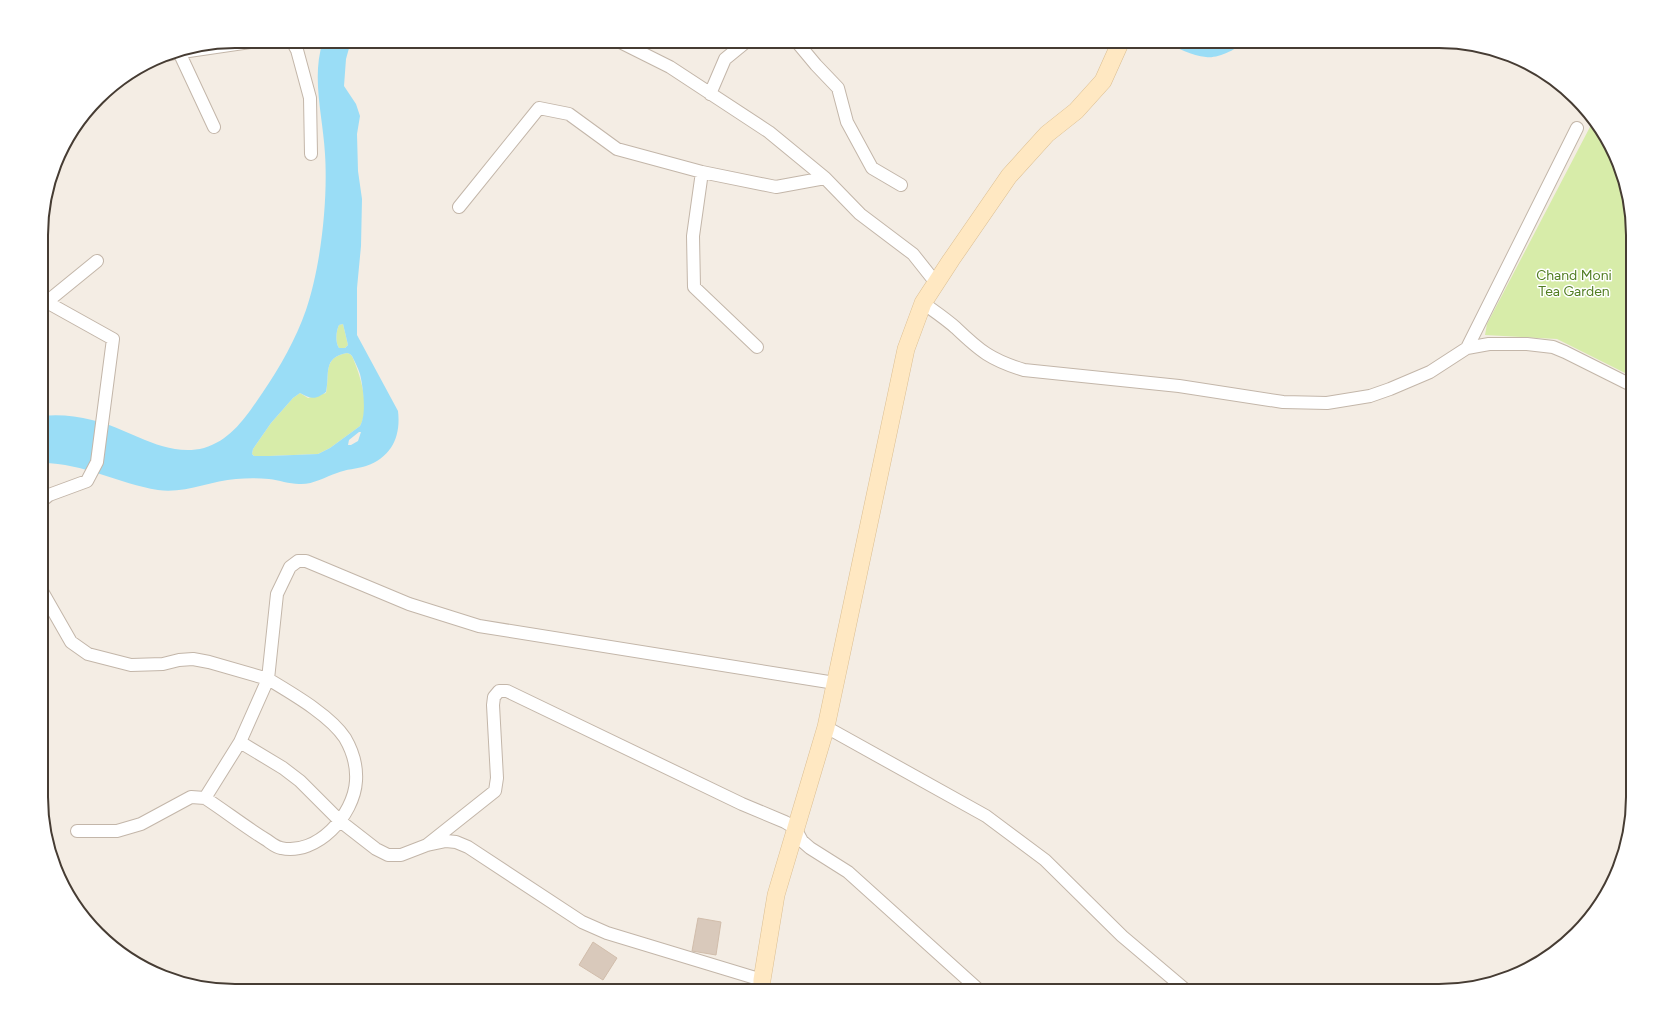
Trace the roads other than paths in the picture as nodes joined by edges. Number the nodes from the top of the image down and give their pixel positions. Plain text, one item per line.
1 (296, 48) edge
2 (632, 48) edge
3 (738, 48) edge
4 (802, 48) edge
5 (1118, 48) edge
6 (182, 56) edge
7 (710, 94) junction
8 (214, 127) dead end
9 (1577, 128) dead end
10 (311, 154) dead end
11 (702, 172) junction
12 (824, 178) junction
13 (901, 185) dead end
14 (459, 207) dead end
15 (97, 261) dead end
16 (936, 283) junction
17 (48, 299) edge
18 (923, 303) junction
19 (48, 304) edge
20 (757, 347) dead end
21 (1467, 348) junction
22 (1626, 382) edge
23 (48, 496) edge
24 (48, 602) edge
25 (268, 679) junction
26 (834, 683) junction
27 (826, 727) junction
28 (240, 742) junction
29 (205, 798) junction
30 (340, 821) junction
31 (795, 828) junction
32 (77, 831) dead end
33 (427, 845) junction
34 (759, 984) edge
35 (762, 984) edge
36 (972, 984) edge
37 (1179, 984) edge

1 - 10 street
2 - 7 street
3 - 7 street
4 - 13 street
5 - 16 street
6 - 8 street
7 - 12 street
9 - 21 street
11 - 12 street
11 - 14 street
11 - 20 street
12 - 16 street
15 - 17 street
16 - 18 street
18 - 21 street
18 - 26 street
19 - 23 street
21 - 22 street
24 - 25 street
25 - 26 street
25 - 28 street
25 - 30 street
26 - 27 street
27 - 31 street
27 - 37 street
28 - 29 street
28 - 30 street
29 - 30 street
29 - 32 street
30 - 33 street
31 - 33 street
31 - 35 street
31 - 36 street
33 - 34 street

